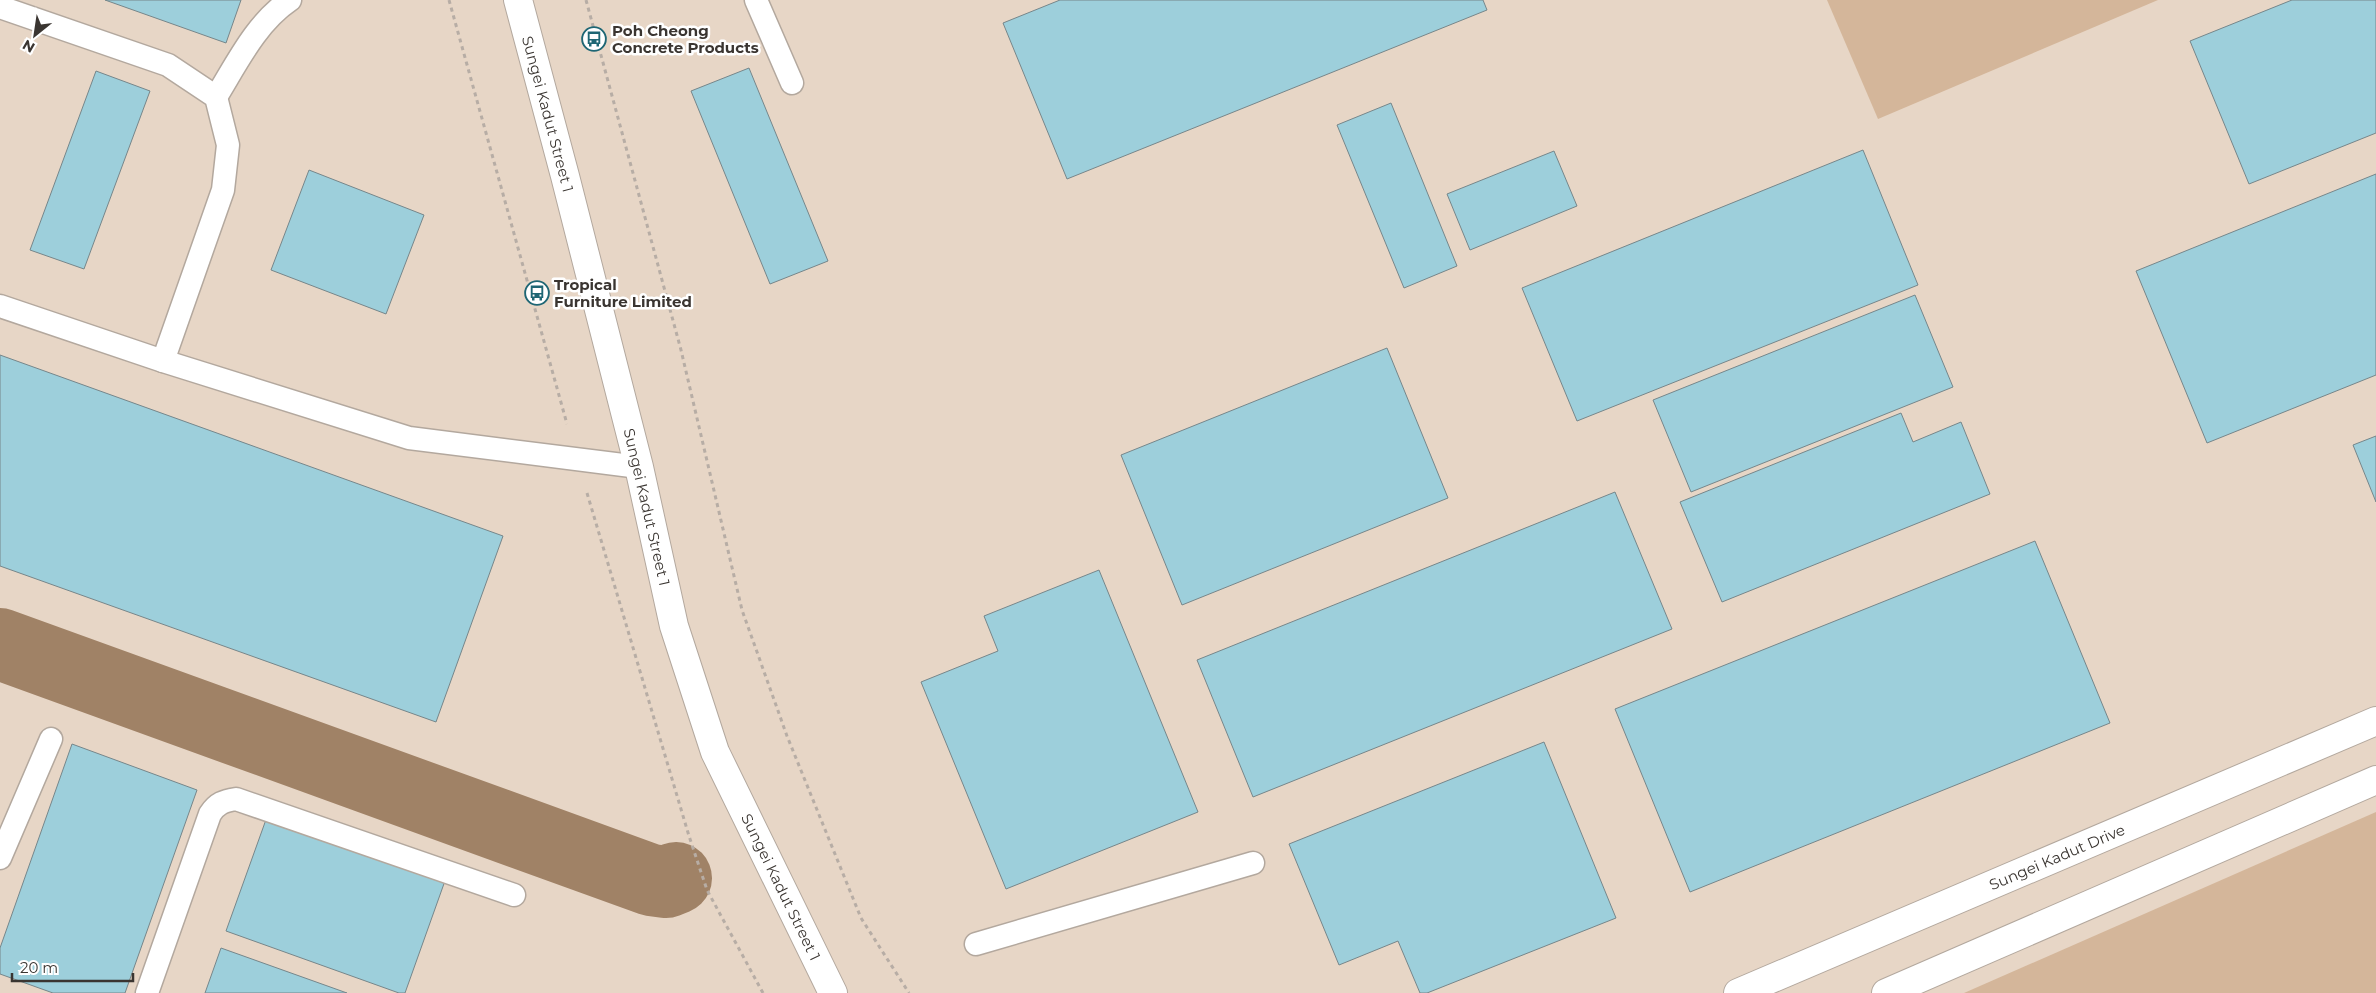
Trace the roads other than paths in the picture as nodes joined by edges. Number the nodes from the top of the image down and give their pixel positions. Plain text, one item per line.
1 (290, 0) edge
2 (518, 0) edge
3 (756, 0) edge
4 (0, 7) edge
5 (792, 83) dead end
6 (216, 97) junction
7 (0, 306) edge
8 (163, 361) junction
9 (639, 467) junction
10 (2376, 721) edge
11 (51, 739) dead end
12 (2376, 780) edge
13 (0, 858) edge
14 (1252, 863) dead end
15 (514, 895) dead end
16 (976, 944) dead end
17 (147, 993) edge
18 (833, 993) edge
19 (1738, 993) edge
20 (1886, 993) edge

1 - 6 lane
2 - 9 main road, Sungei Kadut Street 1
3 - 5 lane
4 - 6 lane
6 - 8 lane
7 - 8 lane
8 - 9 lane
9 - 18 main road, Sungei Kadut Street 1
10 - 19 main road, Sungei Kadut Drive
11 - 13 lane
12 - 20 main road
14 - 16 lane
15 - 17 lane

